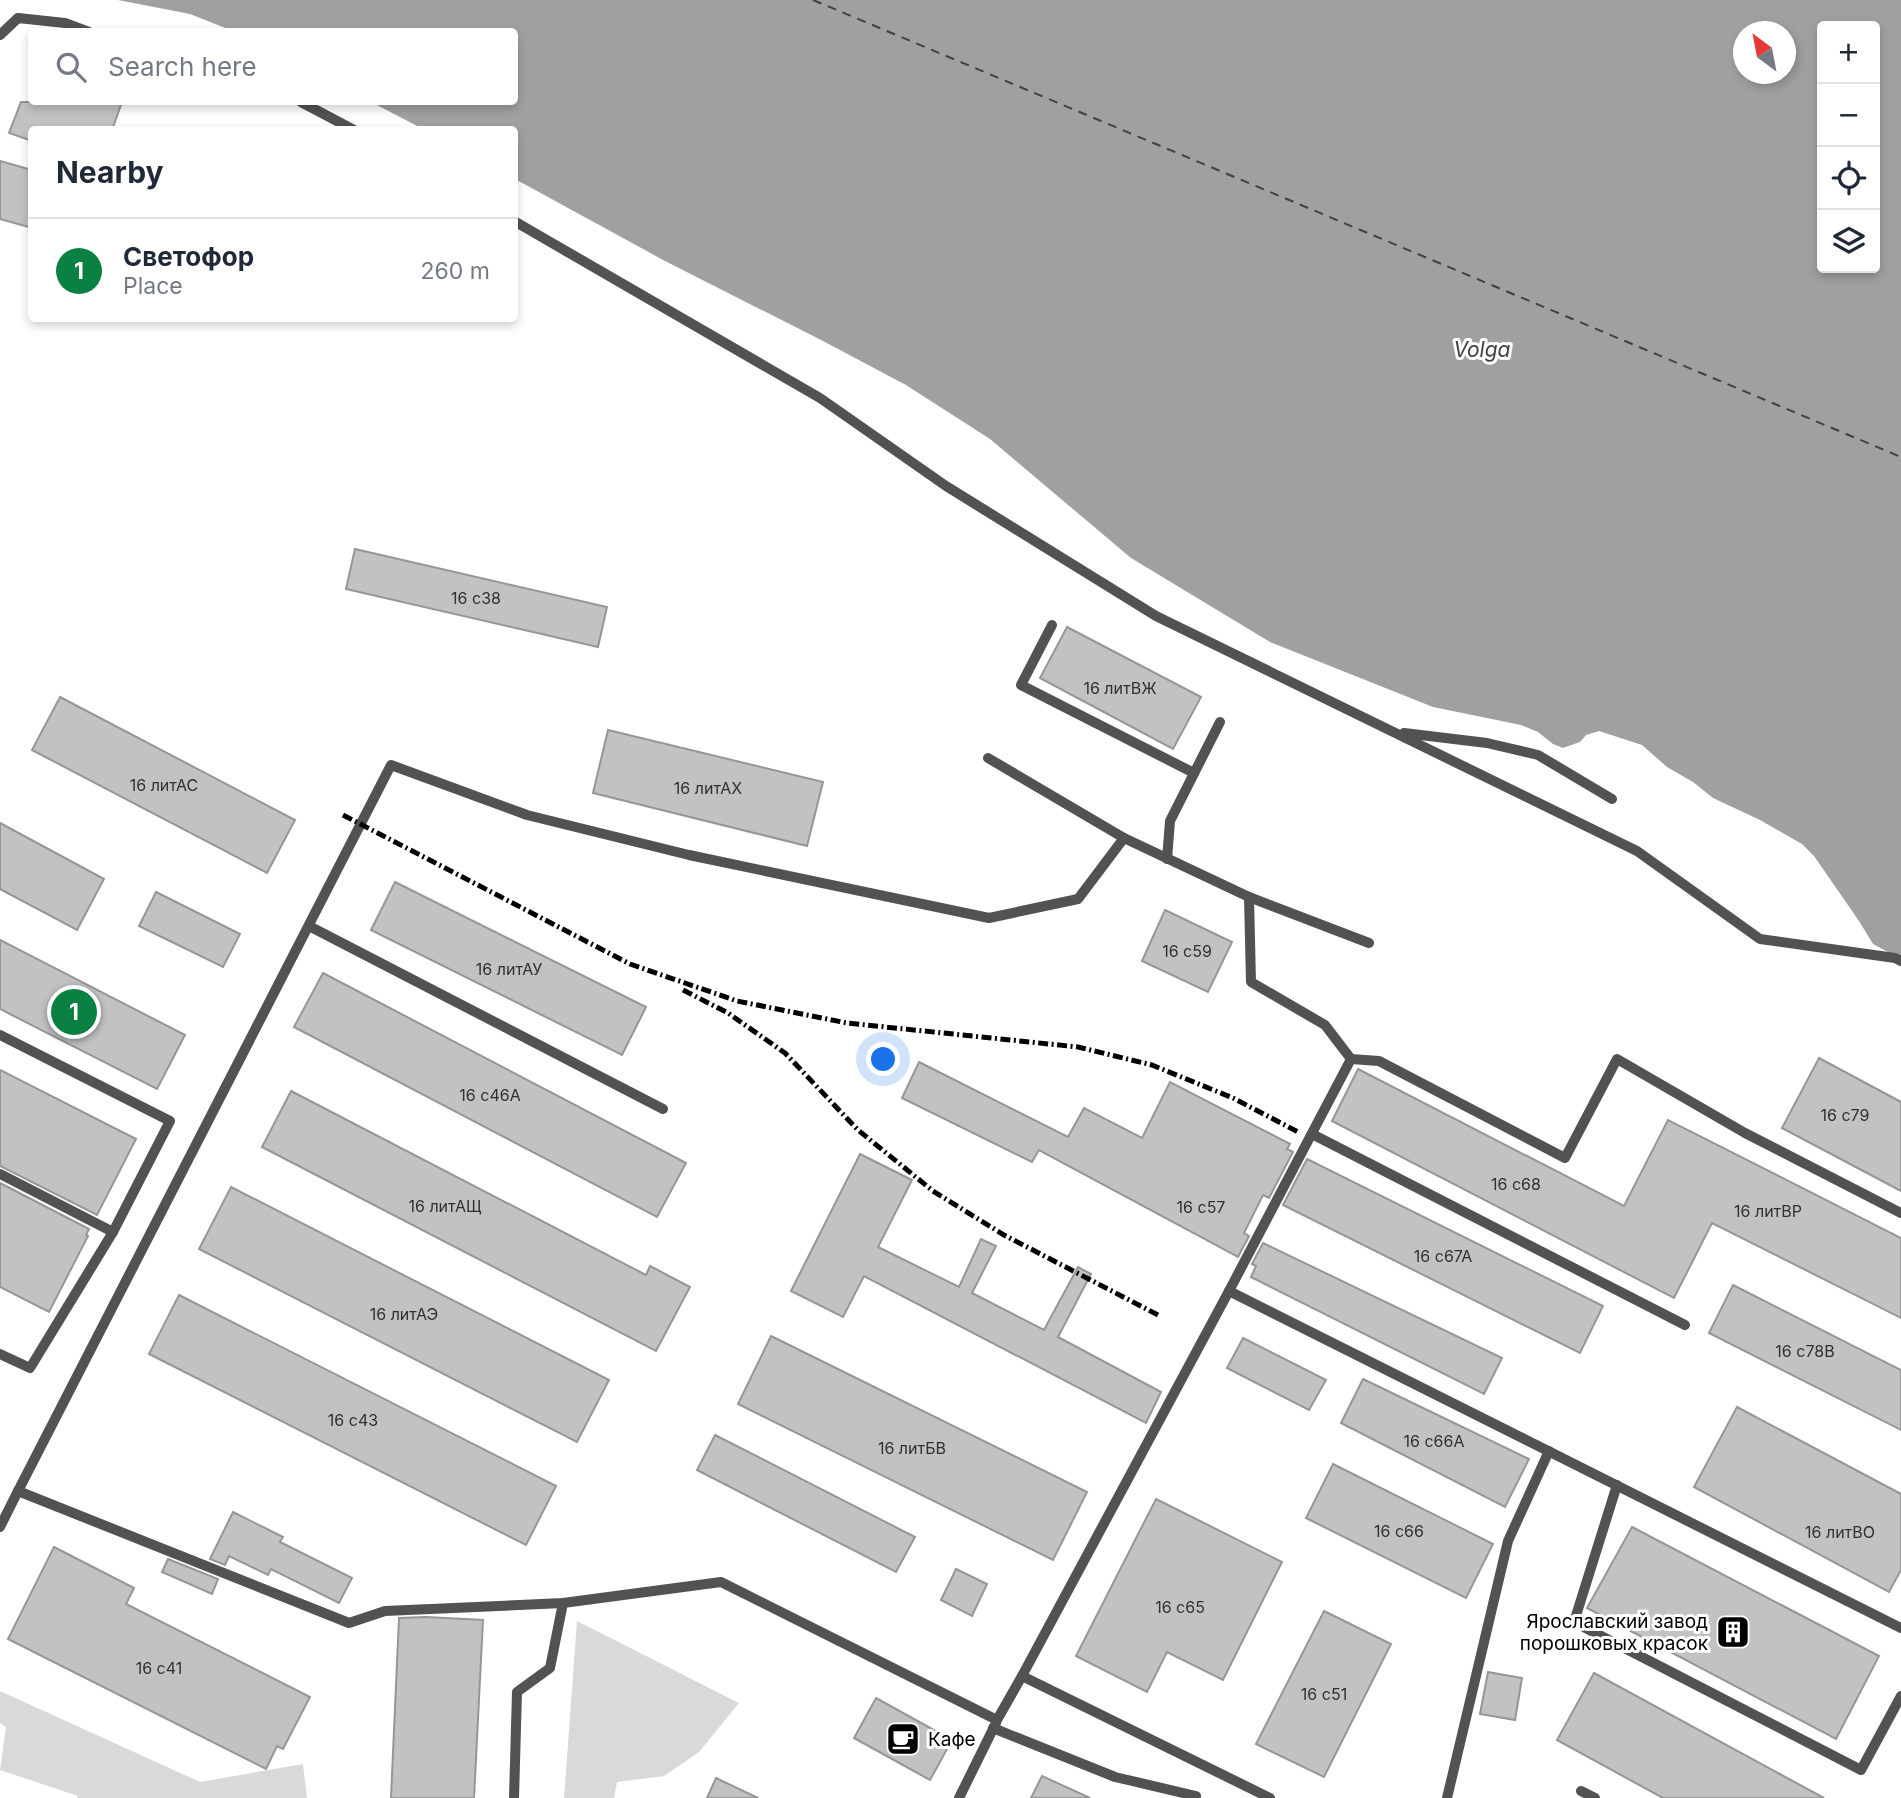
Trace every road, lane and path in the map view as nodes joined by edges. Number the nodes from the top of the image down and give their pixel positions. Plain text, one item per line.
1 (78, 28) edge
2 (0, 35) edge
3 (311, 105) edge
4 (347, 126) edge
5 (518, 223) edge
6 (1052, 625) dead end
7 (1220, 722) dead end
8 (1394, 732) junction
9 (988, 758) dead end
10 (1194, 773) junction
11 (1612, 799) dead end
12 (1124, 838) junction
13 (1167, 859) junction
14 (1249, 897) junction
15 (309, 926) junction
16 (1369, 943) dead end
17 (1901, 961) edge
18 (0, 1035) edge
19 (1351, 1059) junction
20 (663, 1109) dead end
21 (1312, 1134) junction
22 (0, 1174) edge
23 (1901, 1213) edge
24 (113, 1232) junction
25 (1229, 1291) junction
26 (1685, 1325) dead end
27 (0, 1354) edge
28 (1549, 1451) junction
29 (1617, 1485) junction
30 (18, 1491) junction
31 (0, 1527) edge
32 (563, 1603) junction
33 (1901, 1628) edge
34 (1022, 1676) junction
35 (1901, 1696) edge
36 (995, 1724) junction
37 (1581, 1791) dead end
38 (1196, 1796) dead end
39 (514, 1798) edge
40 (959, 1798) edge
41 (1270, 1798) edge
42 (1447, 1798) edge
43 (1595, 1798) edge

1 - 2 lane
3 - 4 lane
5 - 8 lane
6 - 10 lane
7 - 10 lane
8 - 11 lane
8 - 17 lane
9 - 12 lane
10 - 13 lane
12 - 13 lane
12 - 15 lane
13 - 14 lane
14 - 16 lane
14 - 19 lane
15 - 20 lane
15 - 30 lane
18 - 24 lane
19 - 21 lane
19 - 23 lane
21 - 25 lane
21 - 26 lane
22 - 24 lane
24 - 27 lane
25 - 28 lane
25 - 34 lane
28 - 29 lane
28 - 42 lane
29 - 33 lane
29 - 35 lane
30 - 31 lane
30 - 32 lane
32 - 36 lane
32 - 39 lane
34 - 36 lane
34 - 41 lane
36 - 38 lane
36 - 40 lane
37 - 43 lane

